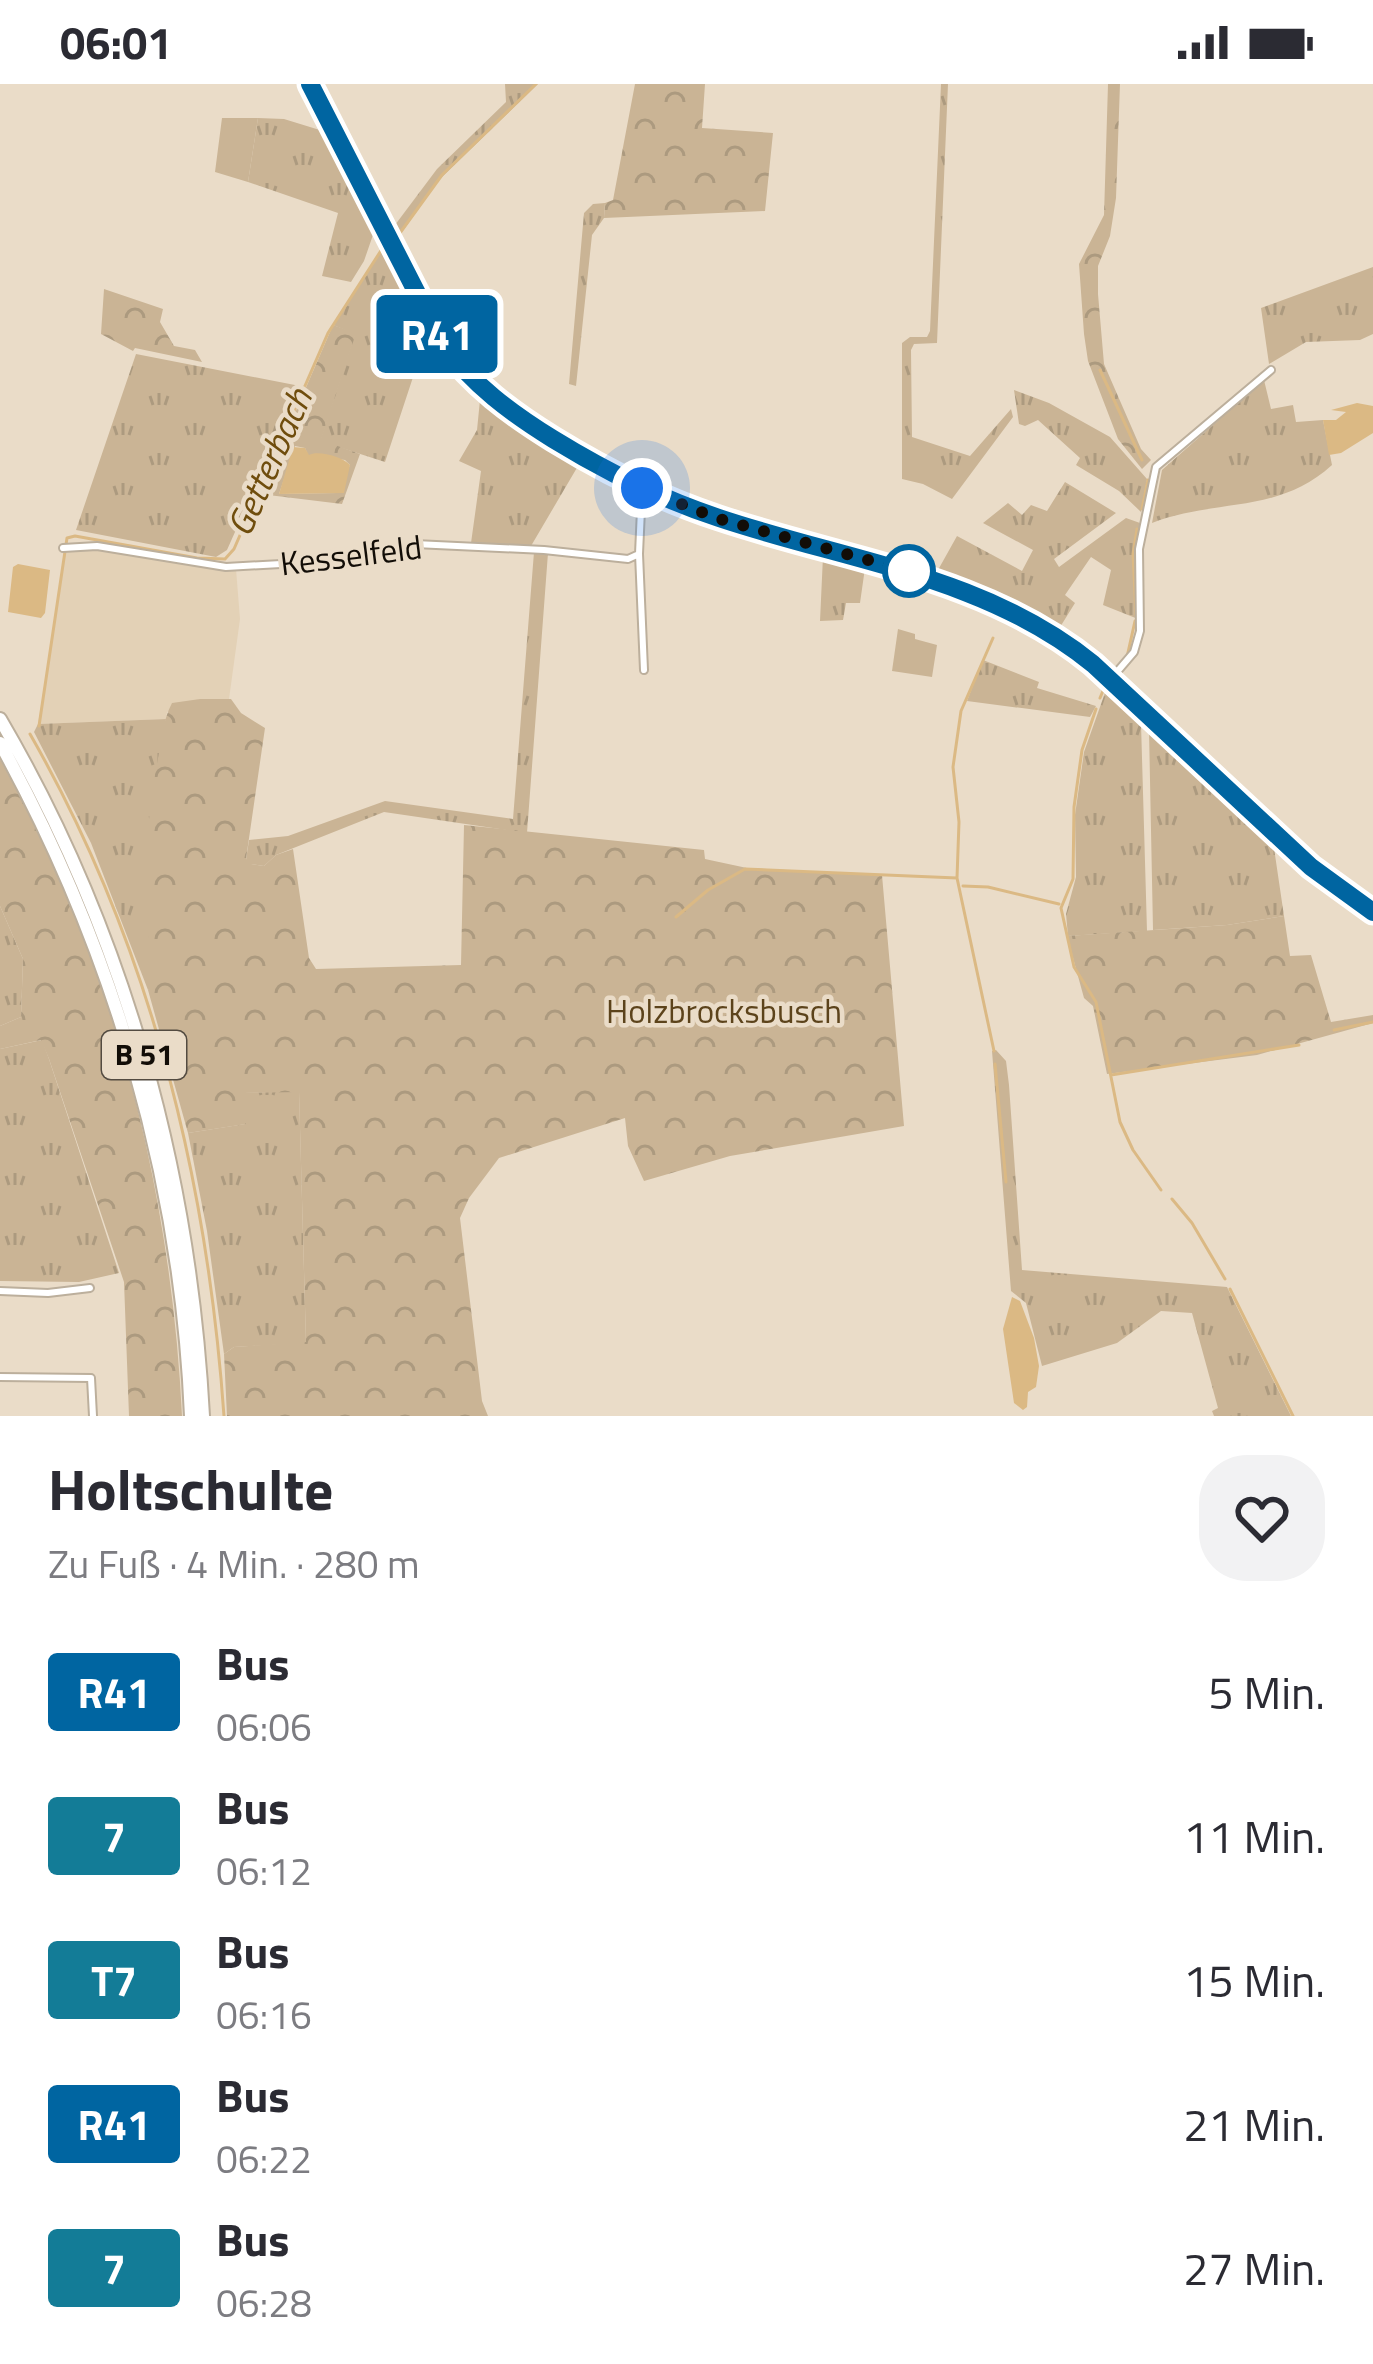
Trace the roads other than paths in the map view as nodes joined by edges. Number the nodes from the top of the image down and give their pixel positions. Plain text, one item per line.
1 (310, 84) edge
2 (1271, 370) dead end
3 (642, 488) junction
4 (65, 548) dead end
5 (639, 554) junction
6 (644, 670) dead end
7 (1110, 680) junction
8 (0, 719) edge
9 (0, 743) edge
10 (1373, 912) edge
11 (90, 1288) dead end
12 (0, 1291) edge
13 (0, 1377) edge
14 (93, 1416) edge
15 (191, 1416) edge
16 (203, 1416) edge

1 - 3 main road
2 - 7 street
3 - 5 street
3 - 7 main road
4 - 5 street, Kesselfeld
5 - 6 street
7 - 10 main road
8 - 16 highway, B 51
9 - 15 highway, B 51
11 - 12 street
13 - 14 street

